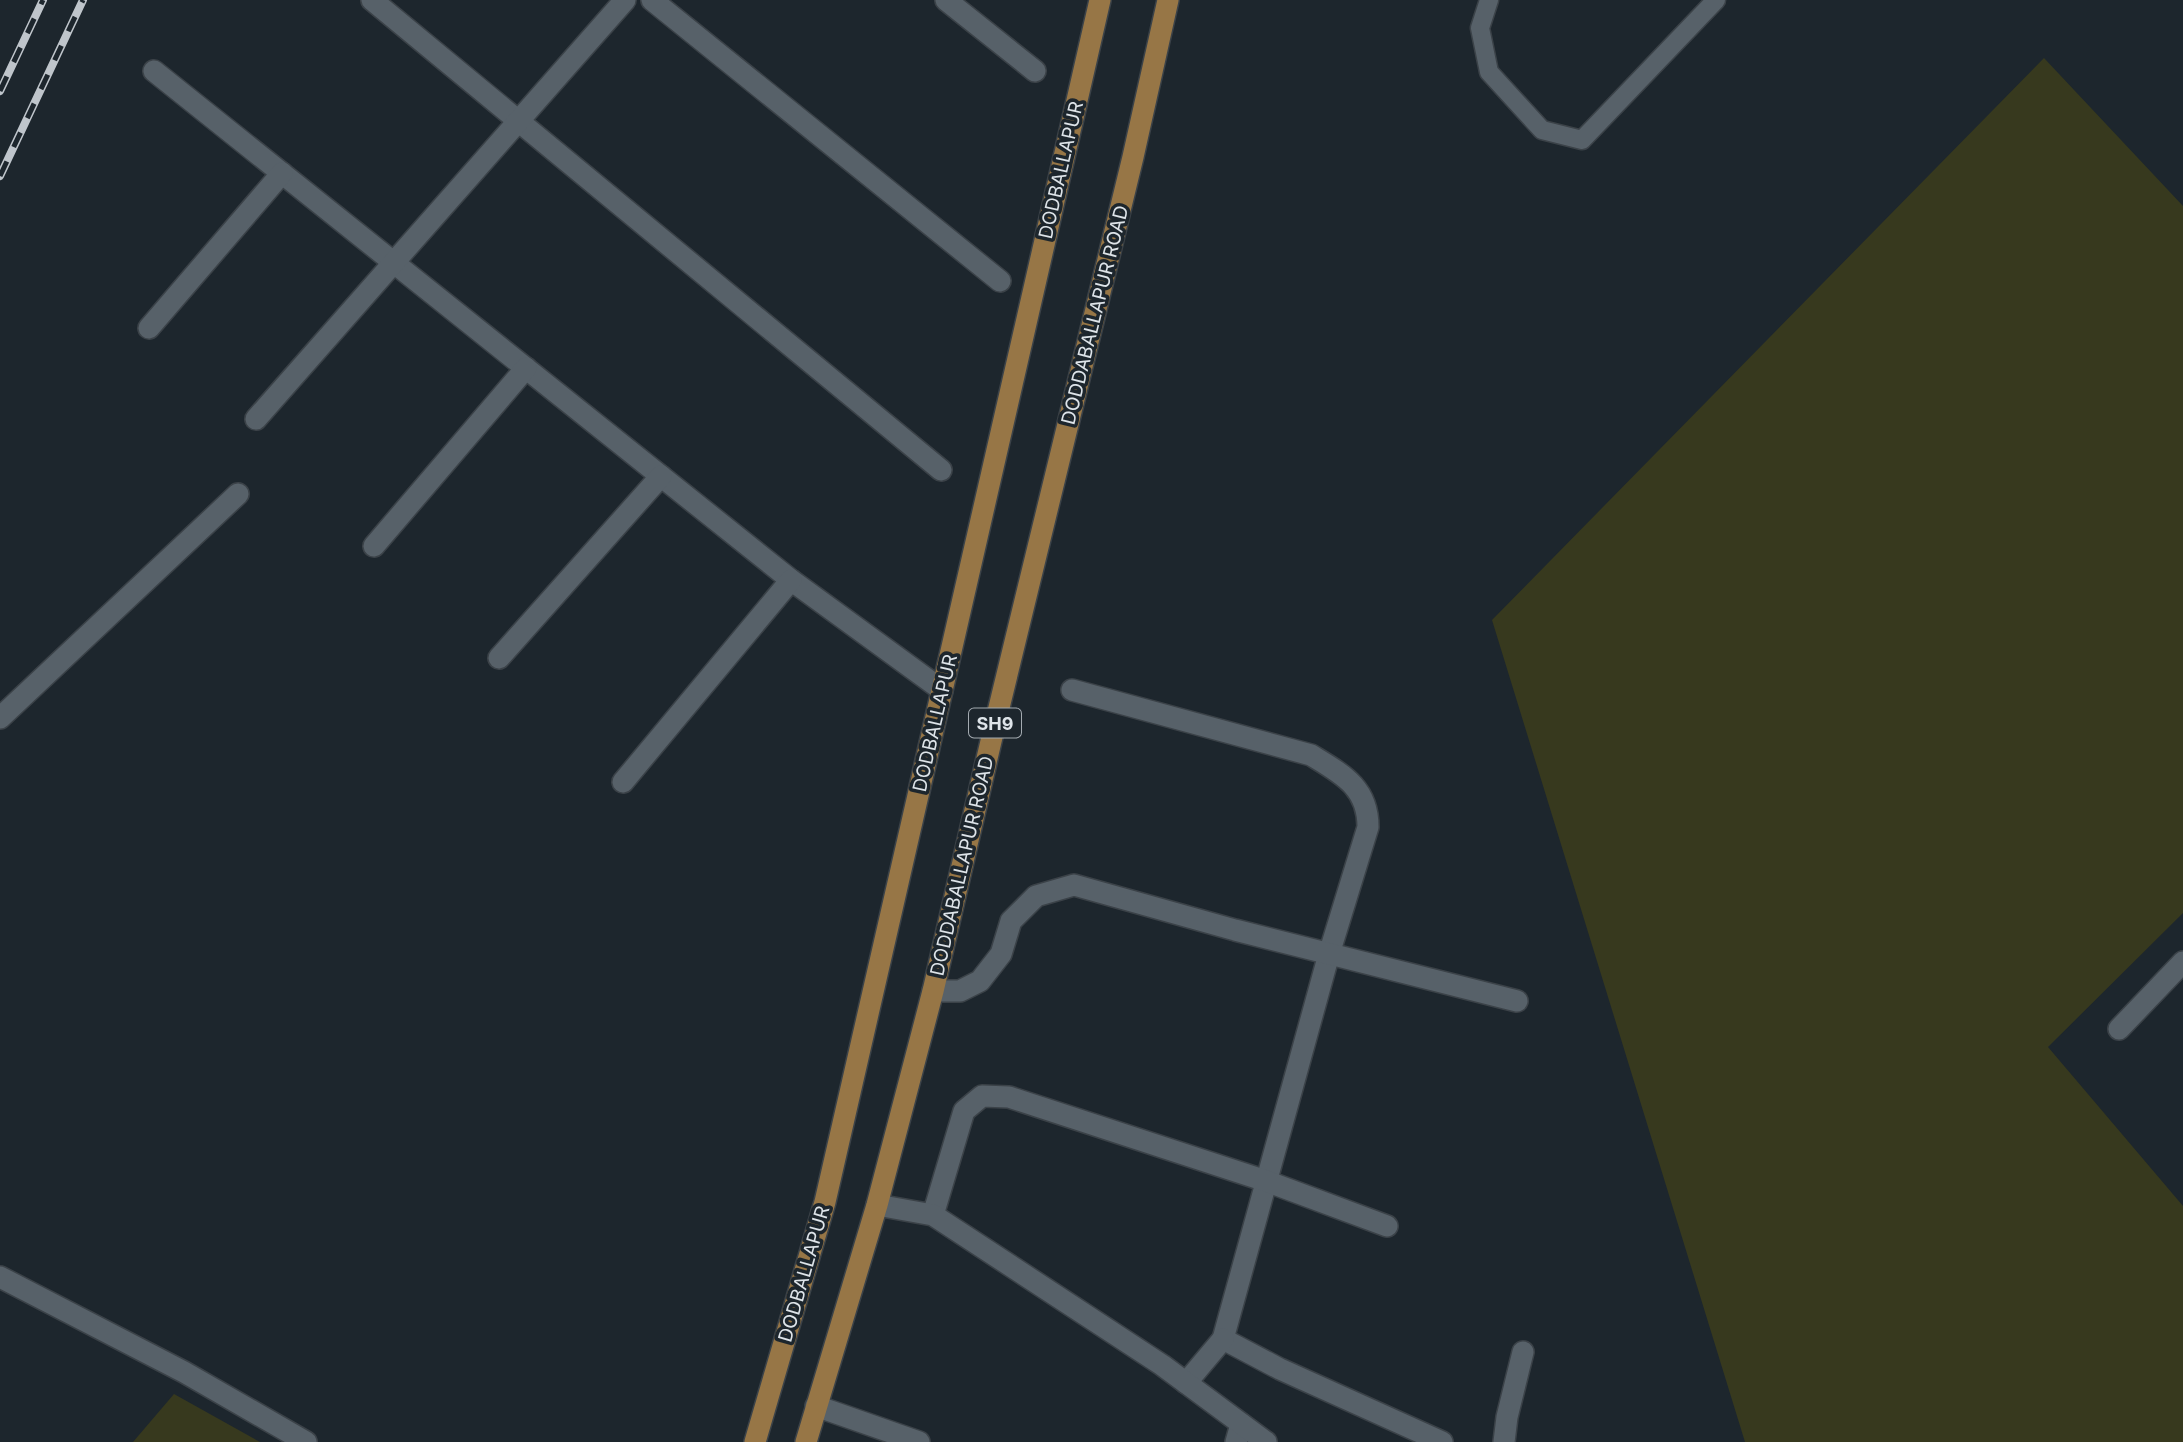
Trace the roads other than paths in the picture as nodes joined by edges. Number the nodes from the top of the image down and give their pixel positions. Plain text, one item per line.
1 (372, 0) edge
2 (625, 0) edge
3 (652, 0) edge
4 (946, 0) edge
5 (1100, 0) edge
6 (1168, 0) edge
7 (1489, 0) edge
8 (1716, 0) edge
9 (154, 71) dead end
10 (1035, 71) dead end
11 (518, 121) junction
12 (282, 173) junction
13 (394, 263) junction
14 (1000, 281) dead end
15 (149, 328) dead end
16 (526, 368) junction
17 (256, 419) dead end
18 (941, 470) dead end
19 (661, 476) junction
20 (238, 495) dead end
21 (374, 546) dead end
22 (790, 580) junction
23 (499, 658) dead end
24 (942, 690) junction
25 (1072, 690) dead end
26 (0, 718) edge
27 (623, 782) dead end
28 (1329, 954) junction
29 (2183, 962) edge
30 (933, 991) junction
31 (1517, 1001) dead end
32 (2119, 1030) dead end
33 (1266, 1181) junction
34 (877, 1205) junction
35 (933, 1215) junction
36 (1387, 1226) dead end
37 (0, 1277) edge
38 (1223, 1339) junction
39 (1524, 1352) dead end
40 (1186, 1383) junction
41 (816, 1406) junction
42 (1239, 1433) edge
43 (306, 1442) edge
44 (755, 1442) edge
45 (806, 1442) edge
46 (919, 1442) edge
47 (1266, 1442) edge
48 (1442, 1442) edge
49 (1504, 1442) edge

1 - 11 street
2 - 11 street
3 - 14 street
4 - 10 street
5 - 24 main road, DODBALLAPUR
6 - 30 main road, DODDABALLAPUR ROAD / SH9
7 - 8 lane
9 - 12 street
11 - 13 street
11 - 18 street
12 - 13 street
12 - 15 street
13 - 16 street
13 - 17 street
16 - 19 street
16 - 21 street
19 - 22 street
19 - 23 street
20 - 26 street
22 - 24 street
22 - 27 street
24 - 44 main road, DODBALLAPUR
25 - 28 street
28 - 30 street
28 - 31 street
28 - 33 street
29 - 32 street
30 - 34 main road, DODDABALLAPUR ROAD / SH9
33 - 35 street
33 - 36 street
33 - 38 street
34 - 35 street
34 - 41 main road, DODDABALLAPUR ROAD / SH9
35 - 40 street
37 - 43 street
38 - 40 street
38 - 48 street
39 - 49 street
40 - 42 street
41 - 45 main road, DODDABALLAPUR ROAD / SH9
41 - 46 street
42 - 47 street

